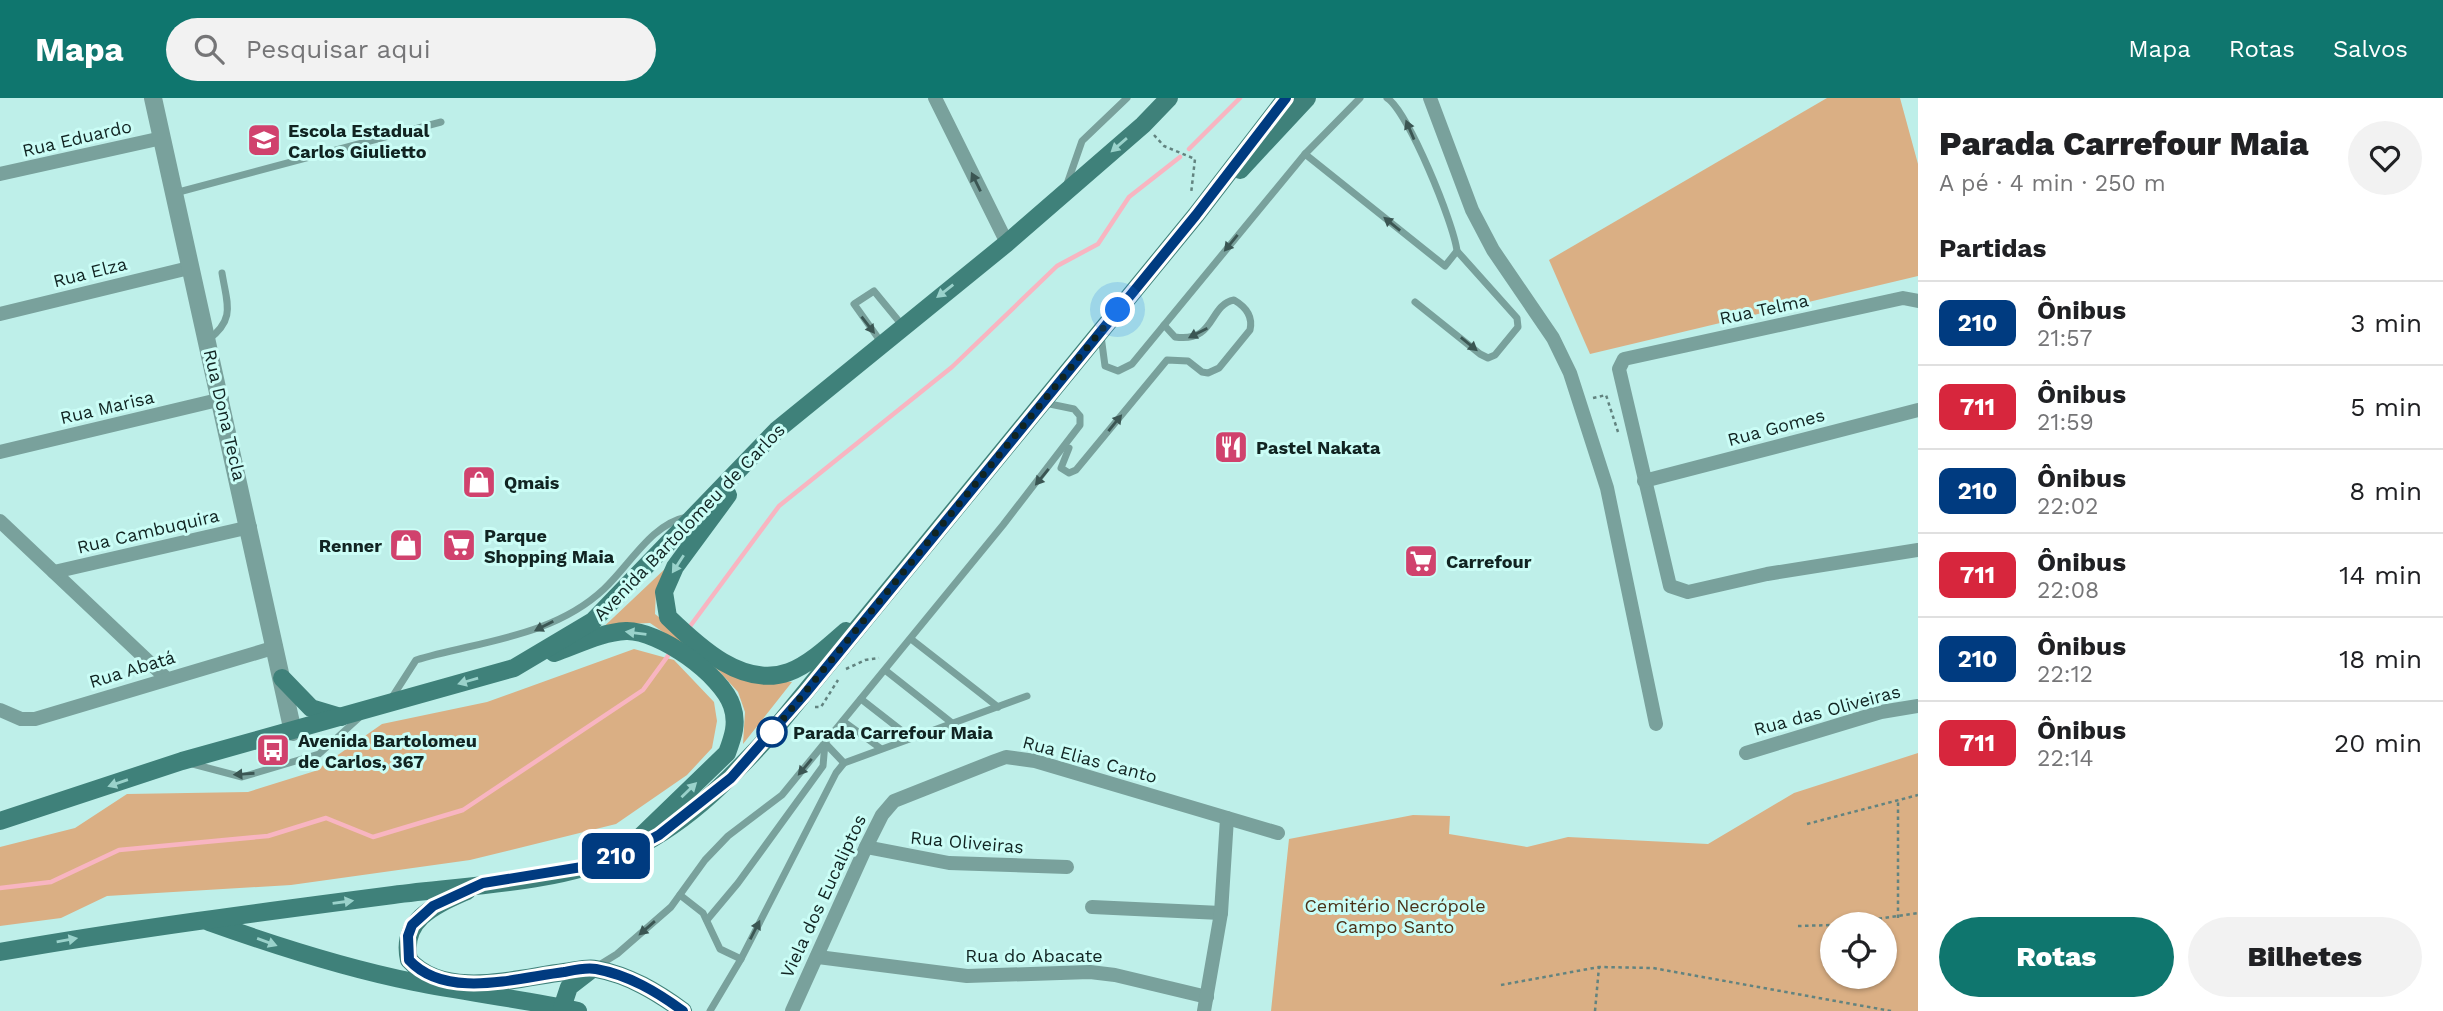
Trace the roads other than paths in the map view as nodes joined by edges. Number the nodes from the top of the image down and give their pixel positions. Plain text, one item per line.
1 (153, 98) edge
2 (935, 98) edge
3 (1127, 98) edge
4 (1169, 98) edge
5 (1286, 98) edge
6 (1307, 98) edge
7 (1360, 98) edge
8 (1387, 98) edge
9 (1430, 98) edge
10 (441, 122) dead end
11 (162, 138) junction
12 (1305, 154) junction
13 (0, 174) edge
14 (1065, 192) junction
15 (173, 193) junction
16 (1191, 220) junction
17 (1007, 243) junction
18 (1457, 251) junction
19 (189, 268) junction
20 (222, 273) dead end
21 (1915, 300) edge
22 (1415, 302) dead end
23 (0, 314) edge
24 (902, 325) junction
25 (1164, 325) junction
26 (1100, 331) junction
27 (207, 341) junction
28 (881, 342) junction
29 (222, 399) junction
30 (1041, 402) junction
31 (1918, 410) edge
32 (777, 430) junction
33 (1077, 432) junction
34 (0, 452) edge
35 (1644, 481) junction
36 (695, 516) junction
37 (0, 521) edge
38 (250, 527) junction
39 (1918, 550) edge
40 (54, 572) junction
41 (892, 586) junction
42 (911, 639) junction
43 (276, 647) junction
44 (514, 668) junction
45 (885, 670) junction
46 (166, 678) junction
47 (282, 678) junction
48 (1027, 696) dead end
49 (861, 699) junction
50 (388, 705) junction
51 (1918, 706) edge
52 (998, 707) junction
53 (0, 710) edge
54 (366, 711) junction
55 (345, 718) junction
56 (843, 721) junction
57 (952, 723) junction
58 (1656, 724) dead end
59 (293, 732) junction
60 (911, 738) junction
61 (825, 743) junction
62 (880, 748) junction
63 (1746, 753) dead end
64 (183, 761) junction
65 (844, 763) junction
66 (894, 801) joint
67 (1227, 818) junction
68 (0, 823) edge
69 (1278, 834) dead end
70 (866, 847) junction
71 (622, 855) junction
72 (1067, 867) dead end
73 (483, 883) junction
74 (680, 895) junction
75 (1092, 907) dead end
76 (1221, 913) junction
77 (202, 920) junction
78 (707, 920) junction
79 (0, 951) edge
80 (818, 957) junction
81 (741, 959) junction
82 (593, 968) junction
83 (1205, 1004) edge
84 (570, 1009) edge
85 (683, 1011) edge
86 (710, 1011) edge
87 (792, 1011) edge

1 - 11 street, Rua Dona Tecla
17 -> 2 street
3 - 14 lane
4 -> 14 main road, Avenida Bartolomeu de Carlos
5 - 16 main road
6 - 16 main road
7 - 12 lane
18 -> 8 lane
9 - 58 street
10 - 15 lane
11 - 13 street, Rua Eduardo
11 - 15 street, Rua Dona Tecla
18 -> 12 lane
12 -> 25 lane
14 - 17 main road, Avenida Bartolomeu de Carlos
15 - 19 street, Rua Dona Tecla
16 - 26 main road
17 -> 24 main road, Avenida Bartolomeu de Carlos
22 -> 18 lane
19 - 23 street, Rua Elza
19 - 27 street, Rua Dona Tecla
20 - 27 lane
21 - 35 street, Rua Telma
24 - 28 main road, Avenida Bartolomeu de Carlos
24 -> 28 lane
25 - 26 lane
33 -> 25 lane
26 - 30 main road
27 - 29 street, Rua Dona Tecla
28 - 32 main road, Avenida Bartolomeu de Carlos
29 - 34 street, Rua Marisa
29 - 38 street, Rua Dona Tecla
30 - 33 lane
30 - 41 main road
31 - 35 street, Rua Gomes
32 - 36 main road, Avenida Bartolomeu de Carlos
32 -> 41 main road
33 -> 42 lane
35 - 39 street
36 - 44 main road, Avenida Bartolomeu de Carlos
36 -> 50 lane
37 - 40 street
38 - 40 street, Rua Cambuquira
38 - 43 street, Rua Dona Tecla
40 - 46 street
41 - 71 main road
42 - 45 lane
42 - 52 lane
43 - 46 street, Rua Abatá
43 - 47 street, Rua Dona Tecla
44 -> 50 main road, Avenida Bartolomeu de Carlos
71 -> 44 main road
45 - 49 lane
45 - 57 lane
46 - 53 street, Rua Abatá
47 - 55 main road
47 - 59 street, Rua Dona Tecla
48 - 52 lane
49 - 56 lane
49 - 60 lane
50 - 54 main road, Avenida Bartolomeu de Carlos
51 - 63 street, Rua das Oliveiras
52 - 57 lane
54 - 55 main road, Avenida Bartolomeu de Carlos
54 -> 64 lane
55 - 59 main road, Avenida Bartolomeu de Carlos
56 - 61 lane
56 - 62 lane
57 - 60 lane
59 - 64 main road, Avenida Bartolomeu de Carlos
60 - 62 lane
61 - 65 lane
61 -> 74 lane
61 - 78 lane
62 - 65 lane
64 -> 68 main road, Avenida Bartolomeu de Carlos
81 -> 65 lane
66 - 67 street, Rua Elias Canto
66 - 70 street, Viela dos Eucaliptos
67 - 69 street, Rua Elias Canto
67 - 76 street
70 - 72 street, Rua Oliveiras
70 - 80 street, Viela dos Eucaliptos
71 - 73 main road
77 -> 73 main road
73 - 82 main road
74 - 78 lane
74 -> 82 lane
75 - 76 street
76 - 83 street
79 -> 77 main road
77 -> 84 main road
78 - 81 lane
80 - 83 street, Rua do Abacate
80 - 87 street, Viela dos Eucaliptos
81 - 86 lane
82 - 84 main road
82 - 85 main road

